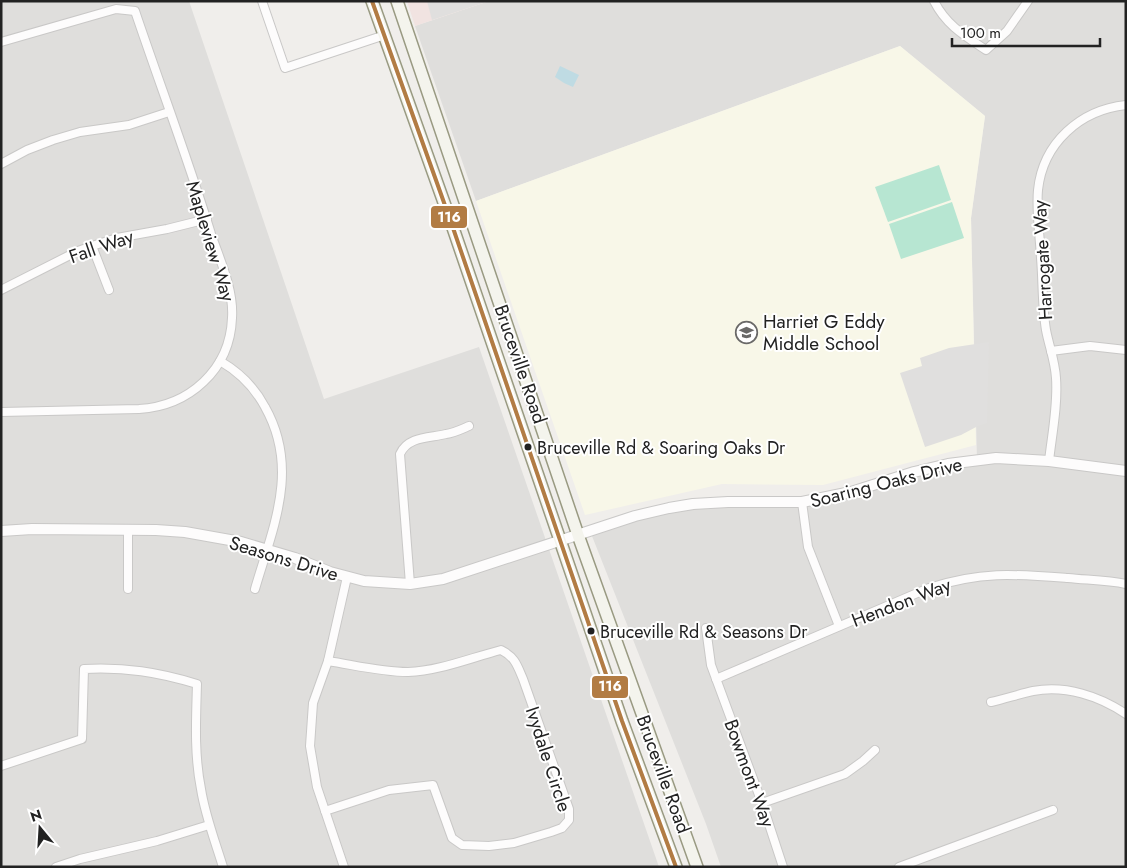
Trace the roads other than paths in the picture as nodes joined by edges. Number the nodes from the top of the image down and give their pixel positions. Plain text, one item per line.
1 (262, 1) edge
2 (372, 1) edge
3 (397, 1) edge
4 (934, 1) edge
5 (1028, 1) edge
6 (385, 35) junction
7 (1, 42) edge
8 (1126, 105) edge
9 (170, 112) junction
10 (1, 164) edge
11 (206, 219) junction
12 (92, 246) junction
13 (1, 290) edge
14 (109, 290) dead end
15 (1051, 350) junction
16 (1126, 350) edge
17 (220, 361) junction
18 (1, 412) edge
19 (469, 426) dead end
20 (1049, 461) junction
21 (1126, 471) edge
22 (802, 502) junction
23 (128, 530) junction
24 (1, 531) edge
25 (578, 534) junction
26 (561, 541) junction
27 (267, 550) junction
28 (347, 577) junction
29 (410, 584) junction
30 (1126, 584) edge
31 (128, 589) dead end
32 (255, 589) dead end
33 (839, 626) junction
34 (706, 628) dead end
35 (328, 661) junction
36 (716, 679) junction
37 (991, 702) dead end
38 (1126, 714) edge
39 (875, 750) dead end
40 (1, 766) edge
41 (762, 803) junction
42 (324, 810) junction
43 (1054, 810) dead end
44 (209, 825) junction
45 (56, 867) edge
46 (223, 867) edge
47 (344, 867) edge
48 (676, 867) edge
49 (697, 867) edge
50 (783, 867) edge
51 (899, 867) edge

1 - 6 street
2 - 6 main road, Bruceville Road
3 - 25 main road, Bruceville Road
4 - 5 street
6 - 26 main road, Bruceville Road
7 - 9 street, Mapleview Way
8 - 15 street, Harrogate Way
9 - 10 street
9 - 11 street, Mapleview Way
11 - 12 street, Fall Way
11 - 17 street, Mapleview Way
12 - 13 street, Fall Way
12 - 14 street
15 - 16 street
15 - 20 street, Harrogate Way
17 - 18 street, Mapleview Way
17 - 27 street
19 - 29 street
20 - 21 street, Soaring Oaks Drive
20 - 22 street, Soaring Oaks Drive
22 - 25 street, Soaring Oaks Drive
22 - 33 street
23 - 24 street, Seasons Drive
23 - 27 street, Seasons Drive
23 - 31 street
25 - 26 street, Soaring Oaks Drive
25 - 49 main road, Bruceville Road
26 - 29 street, Seasons Drive
26 - 48 main road, Bruceville Road
27 - 28 street, Seasons Drive
27 - 32 street
28 - 29 street, Seasons Drive
28 - 35 street
30 - 33 street, Hendon Way
33 - 36 street, Hendon Way
34 - 36 street, Bowmont Way
35 - 42 street
35 - 42 street, Ivydale Circle
36 - 41 street, Bowmont Way
37 - 38 street
39 - 41 street
40 - 44 street
41 - 50 street, Bowmont Way
42 - 47 street
43 - 51 street
44 - 45 street
44 - 46 street

